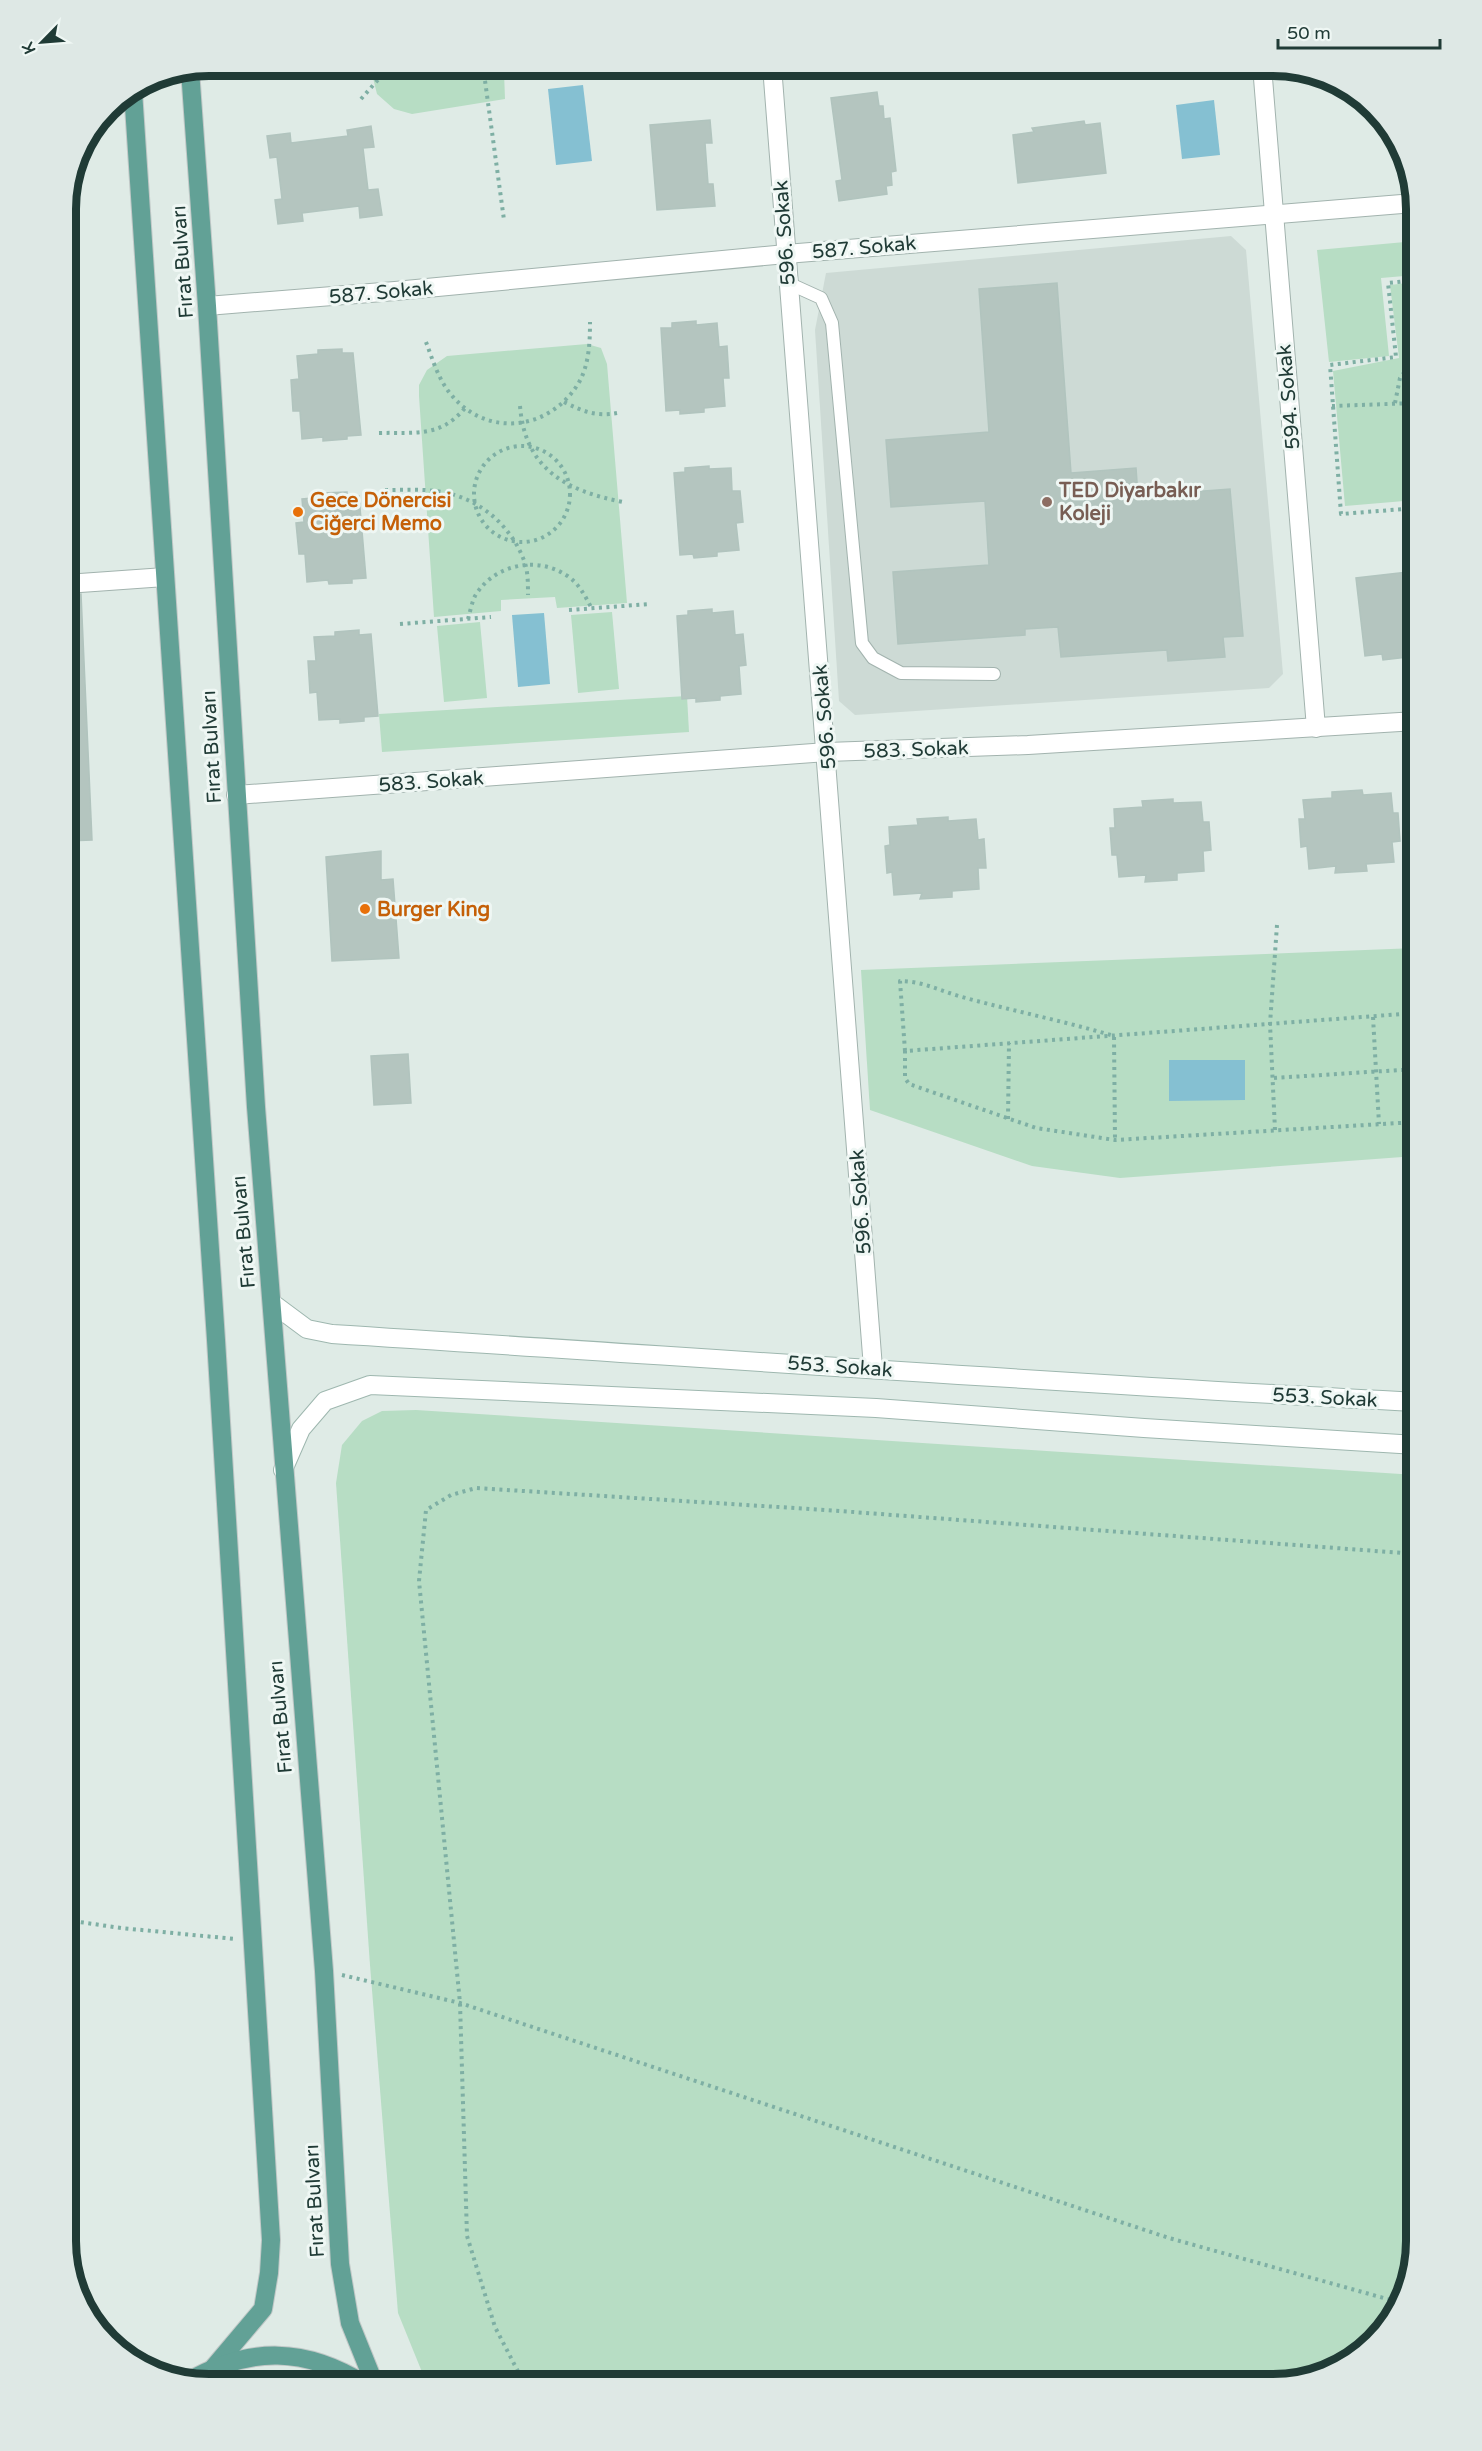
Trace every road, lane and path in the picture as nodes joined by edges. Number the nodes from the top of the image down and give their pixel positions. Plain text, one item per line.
1 (380, 77) edge
2 (484, 77) edge
3 (773, 77) edge
4 (1263, 77) edge
5 (191, 78) edge
6 (361, 99) dead end
7 (134, 101) edge
8 (1405, 204) edge
9 (1273, 214) junction
10 (504, 220) dead end
11 (786, 254) junction
12 (1406, 281) edge
13 (788, 283) junction
14 (207, 306) junction
15 (590, 322) dead end
16 (426, 342) dead end
17 (1406, 370) edge
18 (564, 402) junction
19 (1395, 403) junction
20 (1406, 403) edge
21 (520, 406) dead end
22 (1332, 406) junction
23 (465, 408) junction
24 (617, 413) dead end
25 (521, 423) junction
26 (379, 433) dead end
27 (530, 446) junction
28 (570, 487) junction
29 (385, 490) dead end
30 (475, 501) junction
31 (623, 502) dead end
32 (1406, 509) edge
33 (516, 542) junction
34 (525, 564) junction
35 (165, 577) junction
36 (77, 583) edge
37 (528, 595) dead end
38 (650, 604) dead end
39 (592, 609) junction
40 (569, 610) dead end
41 (491, 617) dead end
42 (468, 619) junction
43 (400, 624) dead end
44 (994, 674) dead end
45 (1406, 722) edge
46 (1316, 728) junction
47 (827, 752) junction
48 (236, 795) junction
49 (1277, 925) dead end
50 (1406, 1014) edge
51 (1373, 1017) junction
52 (1270, 1024) junction
53 (1114, 1036) junction
54 (1009, 1043) junction
55 (905, 1051) junction
56 (1406, 1070) edge
57 (1376, 1072) junction
58 (1274, 1078) junction
59 (1008, 1119) junction
60 (1406, 1123) edge
61 (1379, 1124) junction
62 (1275, 1130) junction
63 (1115, 1140) junction
64 (272, 1303) junction
65 (873, 1368) junction
66 (1406, 1401) edge
67 (1406, 1444) edge
68 (283, 1470) junction
69 (1406, 1553) edge
70 (77, 1922) edge
71 (254, 1941) junction
72 (324, 1971) junction
73 (460, 2003) junction
74 (1391, 2300) edge
75 (214, 2367) junction
76 (202, 2374) edge
77 (349, 2374) edge
78 (371, 2374) edge
79 (519, 2374) edge

1 - 6 path
2 - 10 path
3 - 11 street, 596. Sokak
4 - 9 street, 594. Sokak
5 - 14 main road, Fırat Bulvarı
7 - 35 main road, Fırat Bulvarı
8 - 9 street, 587. Sokak
9 - 11 street, 587. Sokak
9 - 46 street, 594. Sokak
11 - 13 street, 596. Sokak
11 - 14 street, 587. Sokak
12 - 22 path
13 - 44 lane
13 - 47 street, 596. Sokak
14 - 48 main road, Fırat Bulvarı
15 - 18 path
16 - 23 path
17 - 19 path
18 - 24 path
18 - 25 path
19 - 20 path
19 - 22 path
21 - 25 path
22 - 32 path
23 - 25 path
23 - 26 path
25 - 27 path
27 - 28 path
27 - 28 path
27 - 30 path
28 - 31 path
28 - 33 path
29 - 30 path
30 - 33 path
30 - 33 path
33 - 34 path
34 - 37 path
34 - 39 path
34 - 42 path
35 - 36 street
35 - 71 main road, Fırat Bulvarı
38 - 39 path
39 - 40 path
41 - 42 path
42 - 43 path
45 - 46 street, 583. Sokak
46 - 47 street, 583. Sokak
47 - 48 street, 583. Sokak
47 - 65 street, 596. Sokak
48 - 64 main road, Fırat Bulvarı
49 - 52 path
50 - 51 path
51 - 52 path
51 - 57 path
52 - 53 path
52 - 58 path
53 - 54 path
53 - 55 path
53 - 63 path
54 - 55 path
54 - 59 path
55 - 59 path
56 - 57 path
57 - 58 path
57 - 61 path
58 - 62 path
59 - 63 path
60 - 61 path
61 - 62 path
62 - 63 path
64 - 65 street, 553. Sokak
64 - 68 main road, Fırat Bulvarı
65 - 66 street, 553. Sokak
67 - 68 street
68 - 72 main road, Fırat Bulvarı
69 - 73 path
70 - 71 path
71 - 75 main road, Fırat Bulvarı
72 - 73 path
72 - 78 main road, Fırat Bulvarı
73 - 74 path
73 - 79 path
75 - 76 main road
75 - 77 main road

